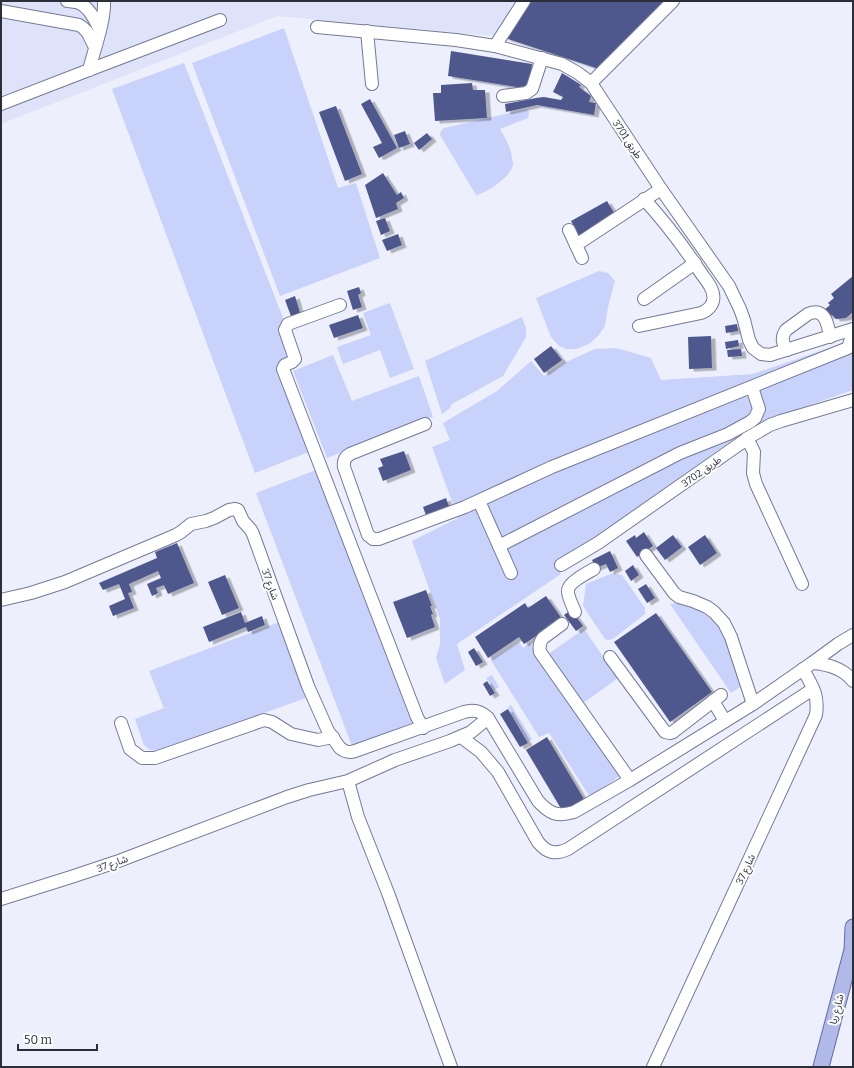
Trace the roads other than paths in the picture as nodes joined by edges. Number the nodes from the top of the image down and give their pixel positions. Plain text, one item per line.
1 (67, 1) edge
2 (104, 1) edge
3 (524, 1) edge
4 (672, 1) edge
5 (1, 11) edge
6 (220, 20) dead end
7 (317, 27) dead end
8 (100, 30) junction
9 (367, 32) junction
10 (495, 46) junction
11 (95, 47) junction
12 (542, 58) junction
13 (89, 70) junction
14 (590, 83) junction
15 (372, 84) dead end
16 (503, 96) dead end
17 (1, 104) edge
18 (661, 189) junction
19 (644, 199) junction
20 (569, 230) dead end
21 (576, 245) junction
22 (582, 258) dead end
23 (695, 263) junction
24 (644, 300) dead end
25 (340, 305) dead end
26 (639, 326) dead end
27 (851, 330) edge
28 (830, 337) junction
29 (787, 350) junction
30 (752, 387) junction
31 (853, 400) edge
32 (425, 424) dead end
33 (747, 438) junction
34 (479, 501) junction
35 (499, 546) junction
36 (646, 555) dead end
37 (594, 569) dead end
38 (511, 572) dead end
39 (580, 578) junction
40 (802, 584) dead end
41 (1, 600) edge
42 (575, 612) dead end
43 (562, 624) dead end
44 (853, 635) edge
45 (610, 657) dead end
46 (808, 666) junction
47 (853, 681) edge
48 (814, 689) junction
49 (753, 704) junction
50 (488, 718) junction
51 (725, 721) junction
52 (121, 723) dead end
53 (423, 728) junction
54 (333, 737) junction
55 (461, 737) junction
56 (630, 780) junction
57 (348, 781) junction
58 (1, 899) edge
59 (853, 927) edge
60 (451, 1067) edge
61 (653, 1067) edge
62 (821, 1067) edge

1 - 8 street
2 - 8 street
3 - 10 street
4 - 14 street
5 - 11 street
6 - 13 street
7 - 9 street, طريق 3701
8 - 11 street
9 - 10 street, طريق 3701
9 - 15 street
10 - 12 street, طريق 3701
11 - 13 street
12 - 14 street, طريق 3701
12 - 16 street
13 - 17 street
14 - 18 street, طريق 3701
18 - 19 street
18 - 29 street, طريق 3701
19 - 21 street
19 - 23 street
20 - 21 street
21 - 22 street
23 - 24 street
23 - 26 street
25 - 53 street
27 - 28 street, طريق 3701
27 - 30 street
28 - 29 street, طريق 3701
28 - 29 street
30 - 34 street
30 - 35 street
31 - 33 street, طريق 3702
32 - 34 street
33 - 39 street, طريق 3702
33 - 40 street
34 - 35 street
35 - 38 street
36 - 49 street
37 - 39 street
39 - 42 street
41 - 54 street, شارع 37
43 - 56 street
44 - 46 street
45 - 51 street
46 - 47 street
46 - 48 street, شارع 37
46 - 49 street
48 - 55 street
48 - 61 street, شارع 37
49 - 51 street
50 - 53 street, شارع 37
50 - 55 street, شارع 37
50 - 56 street
51 - 56 street
52 - 54 street
53 - 54 street, شارع 37
55 - 57 street, شارع 37
57 - 58 street, شارع 37
57 - 60 street
59 - 62 main road, شارع ريا

